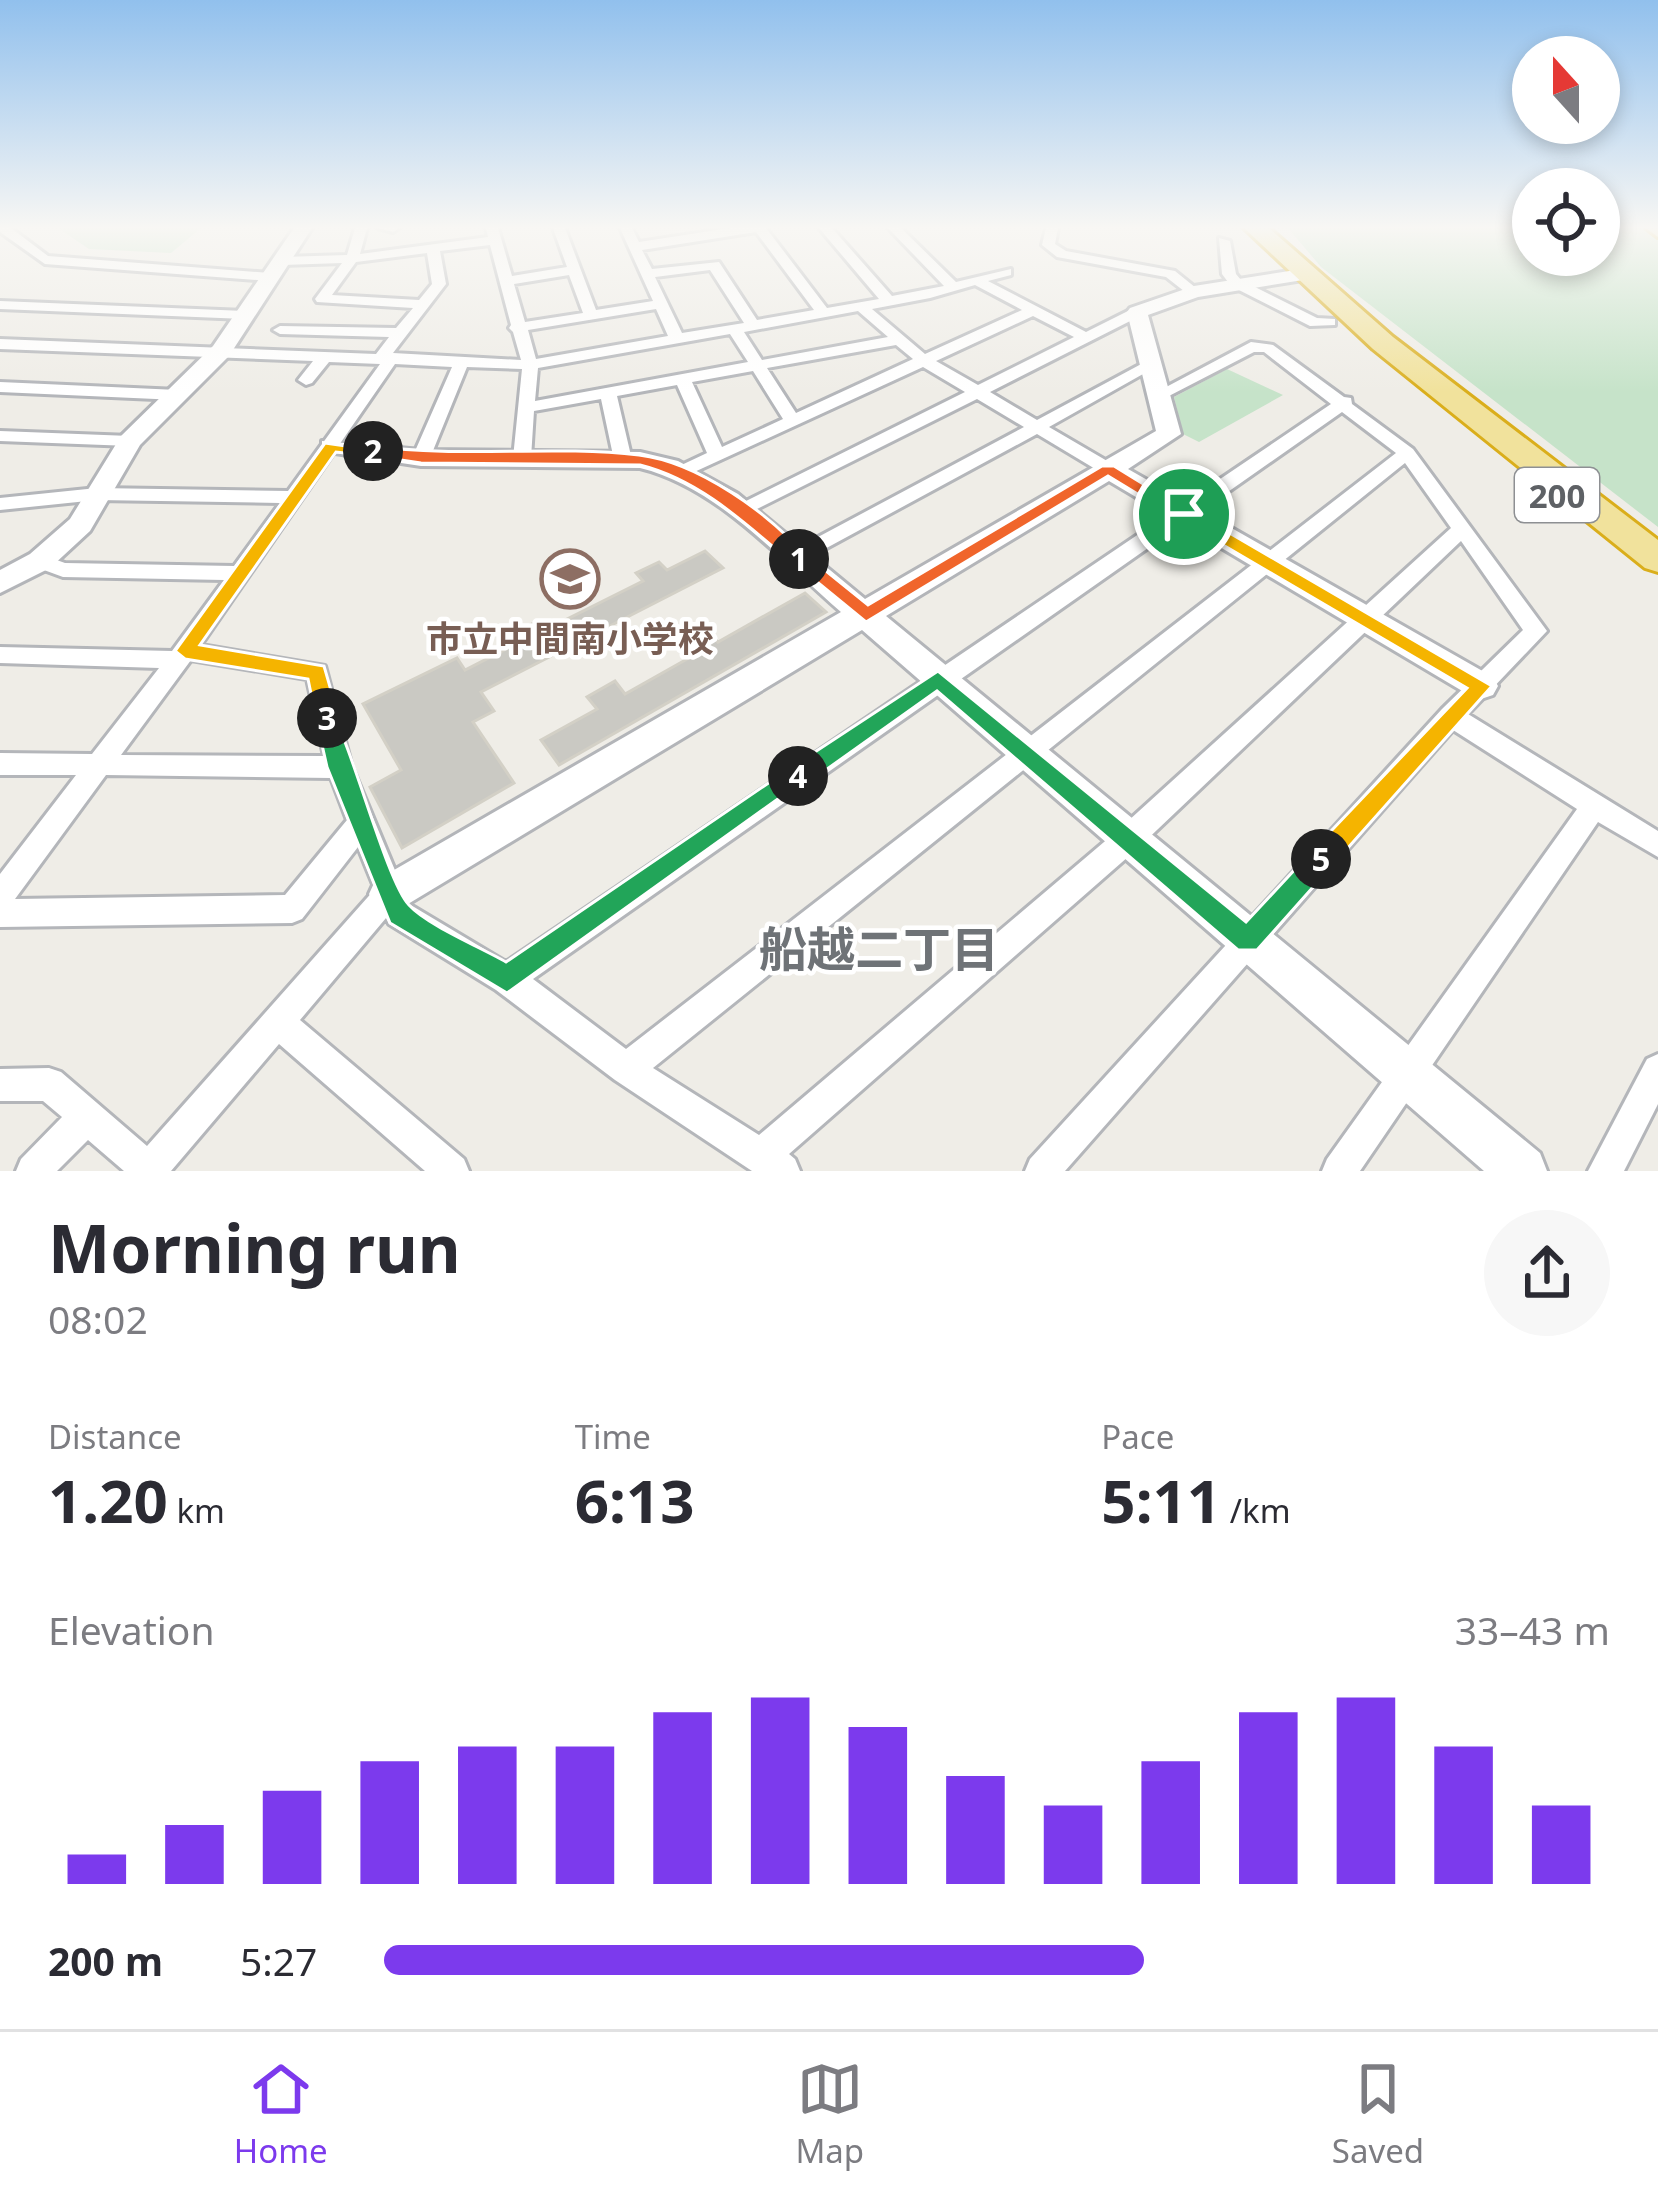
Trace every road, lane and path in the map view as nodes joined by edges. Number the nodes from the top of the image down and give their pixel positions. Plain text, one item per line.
1 (267, 283) edge
2 (334, 283) edge
3 (439, 283) edge
4 (506, 283) edge
5 (579, 283) edge
6 (652, 283) edge
7 (725, 283) edge
8 (800, 283) edge
9 (872, 283) edge
10 (949, 283) edge
11 (976, 283) edge
12 (980, 283) edge
13 (1182, 283) edge
14 (1236, 283) joint
15 (1310, 283) edge
16 (954, 288) junction
17 (1194, 292) junction
18 (889, 302) junction
19 (423, 304) junction
20 (662, 304) junction
21 (0, 305) edge
22 (862, 307) junction
23 (1033, 310) junction
24 (1137, 312) junction
25 (824, 313) junction
26 (245, 315) junction
27 (592, 316) junction
28 (1330, 322) dead end
29 (753, 325) junction
30 (516, 328) junction
31 (734, 328) junction
32 (280, 330) dead end
33 (400, 333) junction
34 (1085, 337) junction
35 (677, 339) junction
36 (897, 340) junction
37 (0, 344) edge
38 (221, 351) junction
39 (326, 355) junction
40 (387, 358) junction
41 (923, 361) junction
42 (530, 365) junction
43 (1151, 365) junction
44 (460, 366) junction
45 (758, 366) junction
46 (306, 380) dead end
47 (682, 380) junction
48 (0, 387) edge
49 (608, 393) junction
50 (178, 394) junction
51 (977, 394) junction
52 (1161, 394) junction
53 (1345, 402) junction
54 (1460, 405) junction
55 (528, 407) junction
56 (793, 422) junction
57 (1036, 429) junction
58 (0, 436) edge
59 (130, 441) junction
60 (331, 446) junction
61 (1407, 453) junction
62 (717, 456) junction
63 (421, 458) junction
64 (521, 458) junction
65 (623, 460) junction
66 (1108, 469) junction
67 (679, 472) junction
68 (97, 494) junction
69 (294, 497) junction
70 (0, 504) edge
71 (741, 511) junction
72 (1184, 514) junction
73 (1462, 529) junction
74 (797, 557) junction
75 (1658, 560) edge
76 (40, 561) junction
77 (1266, 562) junction
78 (242, 573) junction
79 (1658, 580) edge
80 (0, 583) edge
81 (866, 615) junction
82 (1364, 617) junction
83 (0, 655) edge
84 (181, 655) junction
85 (938, 679) junction
86 (1481, 686) junction
87 (1450, 716) junction
88 (1027, 754) junction
89 (0, 764) edge
90 (339, 767) junction
91 (95, 769) junction
92 (1594, 805) junction
93 (363, 820) junction
94 (1127, 840) junction
95 (1658, 845) edge
96 (389, 894) junction
97 (0, 896) edge
98 (0, 913) edge
99 (1247, 940) junction
100 (507, 979) junction
101 (278, 1022) junction
102 (626, 1070) junction
103 (1658, 1070) edge
104 (1404, 1072) junction
105 (0, 1085) edge
106 (88, 1115) junction
107 (772, 1164) edge
108 (33, 1171) edge
109 (149, 1171) edge
110 (452, 1171) edge
111 (1042, 1171) edge
112 (1339, 1171) edge
113 (1522, 1171) edge
114 (1605, 1171) edge

1 - 26 street
2 - 19 street
3 - 19 street
4 - 30 street
5 - 27 street
6 - 20 street
7 - 29 street
8 - 25 street
9 - 18 street
10 - 16 street
11 - 16 street
12 - 23 street
13 - 17 street
14 - 17 street
14 - 28 street
15 - 54 highway, 200
16 - 18 street
17 - 24 street
18 - 22 street
19 - 33 street
20 - 27 street
20 - 35 street
21 - 26 street
22 - 25 street
22 - 36 street
23 - 34 street
23 - 41 street
24 - 34 street
24 - 43 street
25 - 29 street
26 - 38 street
27 - 30 street
29 - 31 street
30 - 42 street
31 - 35 street
31 - 45 street
32 - 33 street
33 - 40 street
34 - 51 street
35 - 42 street
36 - 41 street
36 - 45 street
37 - 38 street
38 - 39 street
38 - 50 street
39 - 40 street
39 - 46 street
40 - 44 street
40 - 60 street
41 - 51 street
41 - 56 street
42 - 44 street
42 - 55 street
43 - 52 street
43 - 57 street
44 - 63 street
45 - 47 street
45 - 56 street
47 - 49 street
47 - 62 street
48 - 50 street
49 - 55 street
49 - 65 street
50 - 59 street
51 - 57 street
51 - 71 street
52 - 53 street
52 - 66 street
53 - 61 street
53 - 72 street
54 - 75 highway, 200
54 - 79 highway, 200
55 - 64 street
56 - 62 street
57 - 66 street
57 - 74 street
58 - 59 street
59 - 68 street
60 - 63 street
60 - 69 street
61 - 73 street
61 - 77 street
62 - 67 street
63 - 64 street
64 - 65 street
65 - 67 street
66 - 72 street
66 - 81 street
67 - 71 street
68 - 69 street
68 - 70 street
68 - 76 street
69 - 78 street
71 - 74 street
72 - 77 street
72 - 85 street
73 - 82 street
73 - 86 street
74 - 81 street
76 - 78 street
76 - 80 street
77 - 82 street
77 - 88 street
78 - 84 street
81 - 85 street
81 - 96 street
82 - 86 street
82 - 94 street
83 - 84 street
84 - 90 street
84 - 91 street
85 - 88 street
85 - 100 street
86 - 87 street
87 - 92 street
87 - 99 street
88 - 94 street
88 - 102 street
89 - 91 street
90 - 91 street
90 - 93 street
91 - 97 street
92 - 95 street
92 - 104 street
93 - 96 street
93 - 98 street
94 - 99 street
94 - 107 street
96 - 100 street
96 - 101 street
99 - 104 street
99 - 111 street
100 - 102 street
101 - 109 street
101 - 110 street
102 - 107 street
103 - 114 street
104 - 112 street
104 - 113 street
105 - 106 street
106 - 108 street
106 - 109 street

